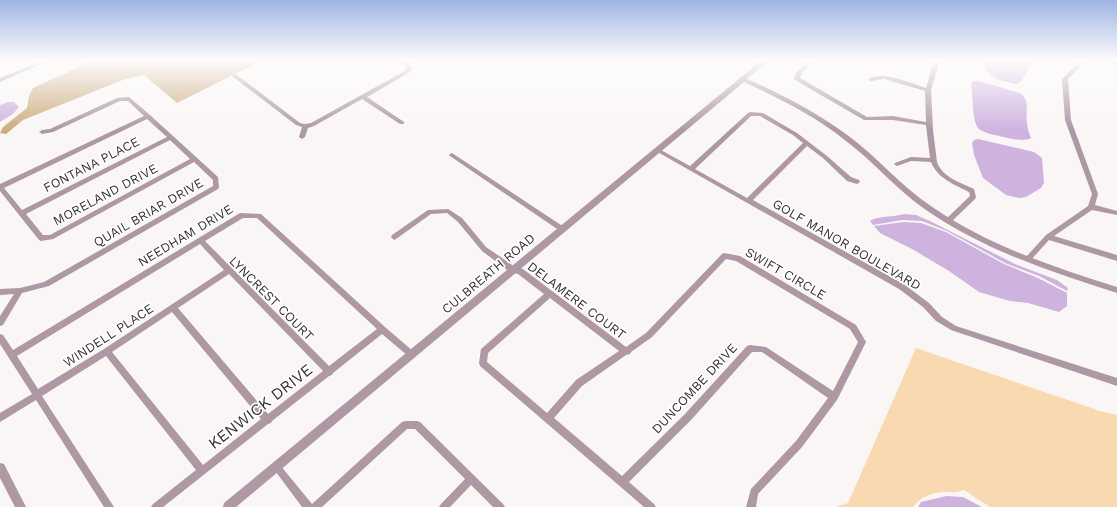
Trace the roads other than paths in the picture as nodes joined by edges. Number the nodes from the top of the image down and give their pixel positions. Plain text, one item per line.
1 (245, 84) edge
2 (386, 84) edge
3 (737, 84) edge
4 (753, 84) edge
5 (805, 84) edge
6 (907, 84) edge
7 (930, 84) edge
8 (1065, 84) edge
9 (928, 90) junction
10 (363, 97) junction
11 (148, 116) junction
12 (402, 123) dead end
13 (930, 124) junction
14 (305, 126) junction
15 (42, 132) dead end
16 (302, 136) dead end
17 (171, 137) junction
18 (806, 143) junction
19 (657, 150) junction
20 (452, 155) dead end
21 (195, 159) junction
22 (934, 160) junction
23 (897, 164) dead end
24 (692, 169) junction
25 (857, 182) dead end
26 (0, 187) edge
27 (748, 201) junction
28 (1092, 207) junction
29 (22, 213) junction
30 (1117, 213) edge
31 (948, 220) junction
32 (562, 229) junction
33 (394, 237) dead end
34 (1048, 237) junction
35 (200, 240) junction
36 (1117, 258) edge
37 (1028, 259) junction
38 (513, 270) junction
39 (228, 271) junction
40 (1117, 290) edge
41 (20, 291) junction
42 (0, 292) edge
43 (549, 294) junction
44 (172, 307) junction
45 (0, 323) edge
46 (382, 329) junction
47 (0, 337) edge
48 (107, 351) junction
49 (627, 352) junction
50 (411, 354) junction
51 (12, 355) junction
52 (329, 372) junction
53 (1117, 382) edge
54 (37, 395) junction
55 (834, 397) junction
56 (0, 418) edge
57 (548, 418) junction
58 (268, 420) junction
59 (0, 468) edge
60 (277, 468) junction
61 (202, 471) junction
62 (471, 479) junction
63 (622, 482) junction
64 (21, 507) edge
65 (109, 507) edge
66 (156, 507) edge
67 (228, 507) edge
68 (308, 507) edge
69 (315, 507) edge
70 (444, 507) edge
71 (500, 507) edge
72 (651, 507) edge
73 (751, 507) edge

1 - 14 street
2 - 10 street
3 - 19 street, CULBREATH ROAD
4 - 31 street
5 - 13 street
6 - 9 street
7 - 9 street
8 - 28 street
9 - 13 street
10 - 12 street
10 - 14 street
11 - 15 street, QUAIL BRIAR DRIVE
11 - 17 street, QUAIL BRIAR DRIVE
11 - 26 street
13 - 22 street
14 - 16 street
17 - 21 street, QUAIL BRIAR DRIVE
17 - 29 street, FONTANA PLACE
18 - 24 street
18 - 25 street
18 - 27 street
19 - 24 street, GOLF MANOR BOULEVARD
19 - 32 street, CULBREATH ROAD
20 - 32 street
21 - 29 street, MORELAND DRIVE
21 - 41 street, QUAIL BRIAR DRIVE
22 - 23 street
22 - 31 street
24 - 27 street, GOLF MANOR BOULEVARD
26 - 29 street, MORELAND DRIVE
27 - 53 street, GOLF MANOR BOULEVARD
28 - 30 street
28 - 34 street
31 - 37 street
32 - 38 street, CULBREATH ROAD
33 - 38 street, DELAMERE COURT
34 - 36 street
34 - 37 street
35 - 39 street, LYNCREST COURT
35 - 46 street, NEEDHAM DRIVE
35 - 51 street, NEEDHAM DRIVE
37 - 40 street
38 - 43 street, DELAMERE COURT
38 - 50 street, CULBREATH ROAD
39 - 44 street, WINDELL PLACE
39 - 52 street, LYNCREST COURT
41 - 42 street, QUAIL BRIAR DRIVE
41 - 45 street
43 - 49 street, DELAMERE COURT
43 - 57 street
44 - 48 street, WINDELL PLACE
44 - 58 street
46 - 50 street, NEEDHAM DRIVE
46 - 52 street, KENWICK DRIVE
47 - 51 street
48 - 54 street, WINDELL PLACE
48 - 61 street
49 - 55 street, SWIFT CIRCLE
49 - 57 street, SWIFT CIRCLE
50 - 60 street, CULBREATH ROAD
51 - 54 street
52 - 58 street, KENWICK DRIVE
54 - 56 street, WINDELL PLACE
54 - 65 street
55 - 63 street, DUNCOMBE DRIVE
55 - 73 street, SWIFT CIRCLE
57 - 63 street
58 - 61 street, KENWICK DRIVE
59 - 64 street
60 - 67 street, CULBREATH ROAD
60 - 68 street
61 - 66 street, KENWICK DRIVE
62 - 69 street
62 - 70 street
62 - 71 street
63 - 72 street

